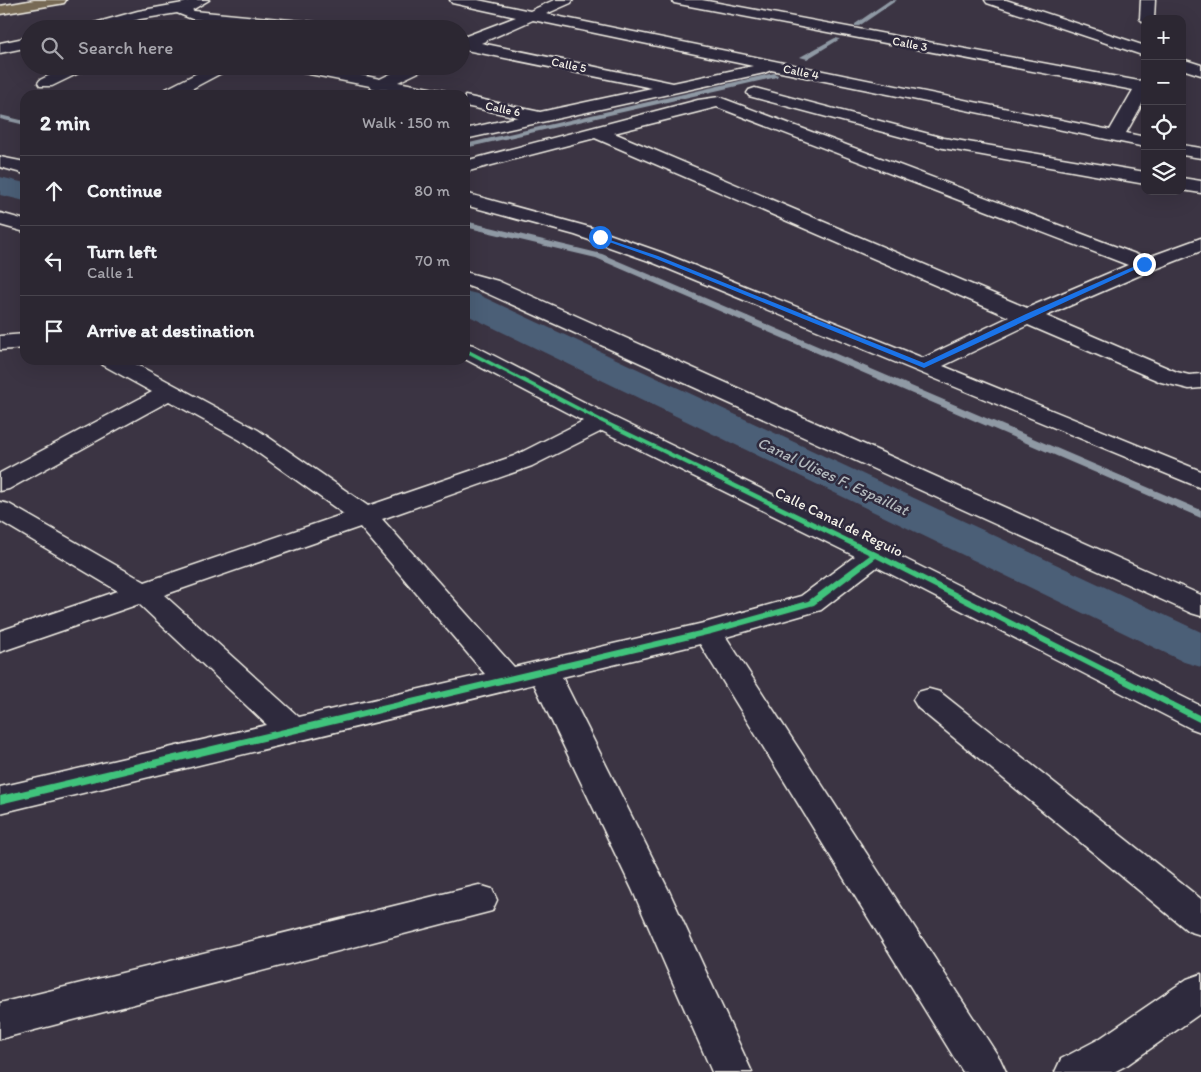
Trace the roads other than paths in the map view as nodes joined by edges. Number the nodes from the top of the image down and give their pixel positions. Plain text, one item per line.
1 (58, 0) edge
2 (457, 0) edge
3 (566, 0) edge
4 (679, 0) edge
5 (992, 0) edge
6 (1148, 0) edge
7 (197, 2) edge
8 (0, 10) edge
9 (532, 15) junction
10 (1147, 15) edge
11 (120, 20) edge
12 (240, 20) edge
13 (470, 41) edge
14 (20, 44) edge
15 (470, 46) edge
16 (0, 48) edge
17 (1141, 50) edge
18 (1186, 65) edge
19 (774, 66) junction
20 (1201, 70) edge
21 (62, 75) edge
22 (206, 75) edge
23 (337, 75) edge
24 (402, 75) edge
25 (46, 83) dead end
26 (384, 84) junction
27 (1141, 86) edge
28 (676, 87) junction
29 (177, 90) edge
30 (371, 90) edge
31 (414, 90) edge
32 (1141, 90) edge
33 (755, 93) dead end
34 (470, 102) edge
35 (541, 117) junction
36 (596, 132) junction
37 (470, 133) edge
38 (1115, 136) junction
39 (1141, 141) edge
40 (1186, 151) edge
41 (1201, 153) edge
42 (0, 162) edge
43 (470, 166) edge
44 (20, 167) edge
45 (1141, 177) edge
46 (1186, 185) edge
47 (1201, 187) edge
48 (470, 200) edge
49 (0, 219) edge
50 (20, 225) edge
51 (1201, 244) edge
52 (1144, 264) junction
53 (470, 280) edge
54 (1029, 315) junction
55 (20, 341) edge
56 (0, 343) edge
57 (470, 353) edge
58 (120, 365) edge
59 (924, 366) junction
60 (1201, 380) edge
61 (169, 392) junction
62 (602, 421) junction
63 (1201, 480) edge
64 (0, 483) edge
65 (0, 510) edge
66 (365, 516) junction
67 (875, 555) junction
68 (145, 594) junction
69 (1201, 606) edge
70 (708, 632) junction
71 (0, 642) edge
72 (543, 671) junction
73 (507, 679) junction
74 (929, 700) dead end
75 (1201, 720) edge
76 (293, 730) junction
77 (0, 800) edge
78 (479, 900) dead end
79 (1201, 920) edge
80 (1201, 991) edge
81 (0, 1022) edge
82 (732, 1072) edge
83 (986, 1072) edge
84 (1075, 1072) edge

1 - 8 highway
2 - 9 street, Calle 4
3 - 9 street
4 - 27 street, Calle 3
5 - 17 street
6 - 10 street
7 - 11 street
7 - 12 street
9 - 13 street
9 - 19 street, Calle 4
14 - 16 street
15 - 28 street, Calle 5
18 - 20 street
19 - 28 street
19 - 38 street, Calle 4
21 - 25 street
22 - 29 street
23 - 26 street
24 - 26 street
26 - 30 street
26 - 31 street
28 - 35 street
32 - 38 street
33 - 45 street
34 - 35 street, Calle 6
35 - 37 street
36 - 43 street
36 - 52 street
36 - 54 street
38 - 39 street, Calle 4
40 - 41 street
42 - 44 street
46 - 47 street
48 - 59 street
49 - 50 street
51 - 52 street
52 - 54 street
53 - 69 street
54 - 59 street
54 - 60 street
55 - 56 street
57 - 62 street, Calle Canal de Reguio
58 - 61 street
59 - 63 street
61 - 64 street
61 - 66 street
62 - 66 street
62 - 67 street, Calle Canal de Reguio
65 - 68 street
66 - 68 street
66 - 73 street
67 - 70 street
67 - 75 street, Calle Canal de Reguio
68 - 71 street
68 - 76 street
70 - 72 street
70 - 83 street
72 - 73 street
72 - 82 street
73 - 76 street
74 - 79 street
76 - 77 street
78 - 81 street
80 - 84 street

